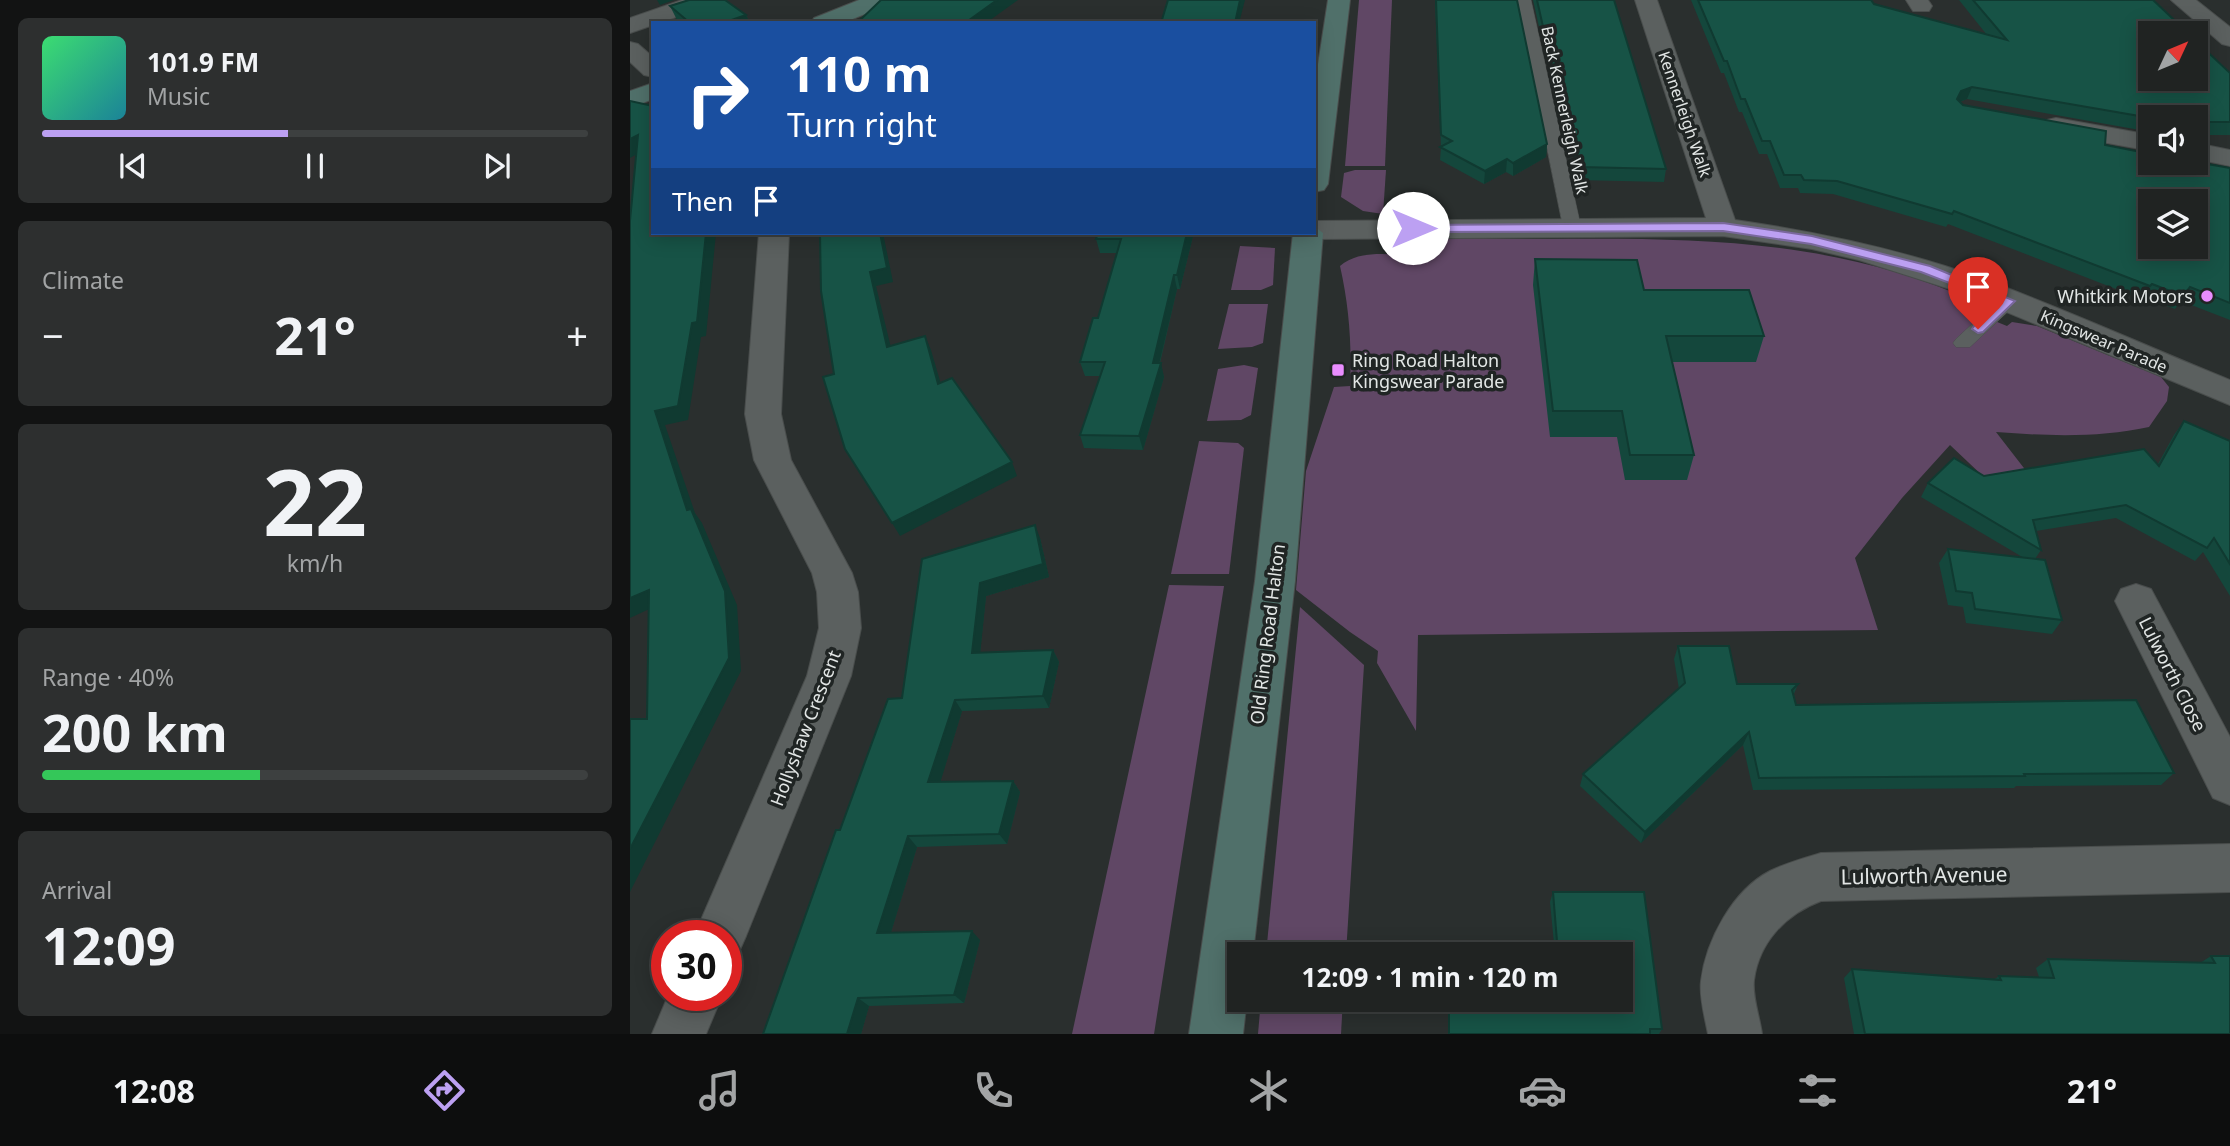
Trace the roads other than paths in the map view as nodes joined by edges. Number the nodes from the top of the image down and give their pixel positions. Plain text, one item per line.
1 (703, 0) edge
2 (879, 0) edge
3 (1339, 0) edge
4 (1524, 0) edge
5 (1646, 0) edge
6 (2182, 0) edge
7 (827, 21) edge
8 (630, 26) edge
9 (2229, 37) edge
10 (630, 48) edge
11 (651, 68) edge
12 (651, 91) edge
13 (630, 100) edge
14 (2033, 121) edge
15 (2138, 141) edge
16 (2208, 153) edge
17 (2230, 158) edge
18 (1316, 169) edge
19 (1572, 227) junction
20 (1723, 227) junction
21 (1316, 230) edge
22 (775, 235) edge
23 (1308, 235) edge
24 (2008, 301) junction
25 (1963, 343) dead end
26 (2230, 393) edge
27 (2136, 601) dead end
28 (2230, 783) edge
29 (2230, 868) edge
30 (727, 920) edge
31 (689, 1011) edge
32 (679, 1034) edge
33 (1216, 1034) edge
34 (1735, 1034) edge

1 - 8 street
2 - 7 main road
3 - 18 main road
4 - 19 lane, Back Kennerleigh Walk
5 - 20 street, Kennerleigh Walk
6 - 9 street
10 - 11 street
12 - 13 main road
14 - 15 street
16 - 17 street
19 - 20 street, Kingswear Parade
19 - 21 street, Kingswear Parade
20 - 24 street, Kingswear Parade
22 - 30 street, Hollyshaw Crescent
23 - 33 main road, Old Ring Road Halton
24 - 25 lane
24 - 26 street, Kingswear Parade
27 - 28 street, Lulworth Close
29 - 34 street, Lulworth Avenue
31 - 32 street

